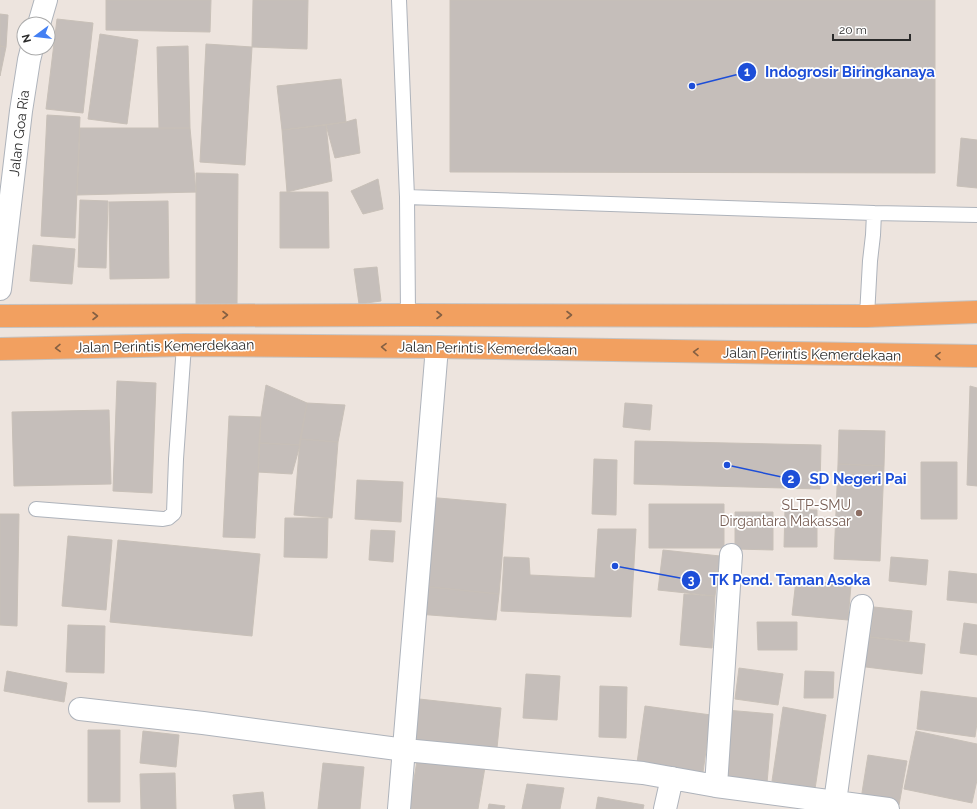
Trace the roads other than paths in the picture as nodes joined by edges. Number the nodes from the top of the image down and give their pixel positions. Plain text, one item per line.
1 (46, 0) edge
2 (399, 0) edge
3 (41, 16) edge
4 (30, 56) edge
5 (407, 197) junction
6 (874, 213) junction
7 (977, 215) edge
8 (0, 289) edge
9 (977, 312) edge
10 (408, 315) junction
11 (0, 316) edge
12 (867, 316) junction
13 (184, 345) junction
14 (437, 347) junction
15 (0, 349) edge
16 (977, 356) edge
17 (36, 509) dead end
18 (731, 555) dead end
19 (862, 606) dead end
20 (80, 709) dead end
21 (405, 750) junction
22 (672, 778) junction
23 (716, 786) junction
24 (835, 802) junction
25 (399, 809) edge
26 (665, 809) edge
27 (886, 809) edge

1 - 3 street
2 - 5 lane
4 - 8 street, Jalan Goa Ria
5 - 6 lane
5 - 10 lane
6 - 7 lane
6 - 12 lane
9 - 12 highway, Jalan Perintis Kemerdekaan
11 -> 10 highway, Jalan Perintis Kemerdekaan
10 -> 12 highway, Jalan Perintis Kemerdekaan
14 -> 13 highway, Jalan Perintis Kemerdekaan
13 -> 15 highway, Jalan Perintis Kemerdekaan
13 - 17 lane
16 -> 14 highway, Jalan Perintis Kemerdekaan
14 - 21 street
18 - 23 street
19 - 24 street
20 - 21 street
21 - 22 street
21 - 25 street
22 - 23 street
22 - 26 street
23 - 24 street
24 - 27 street

